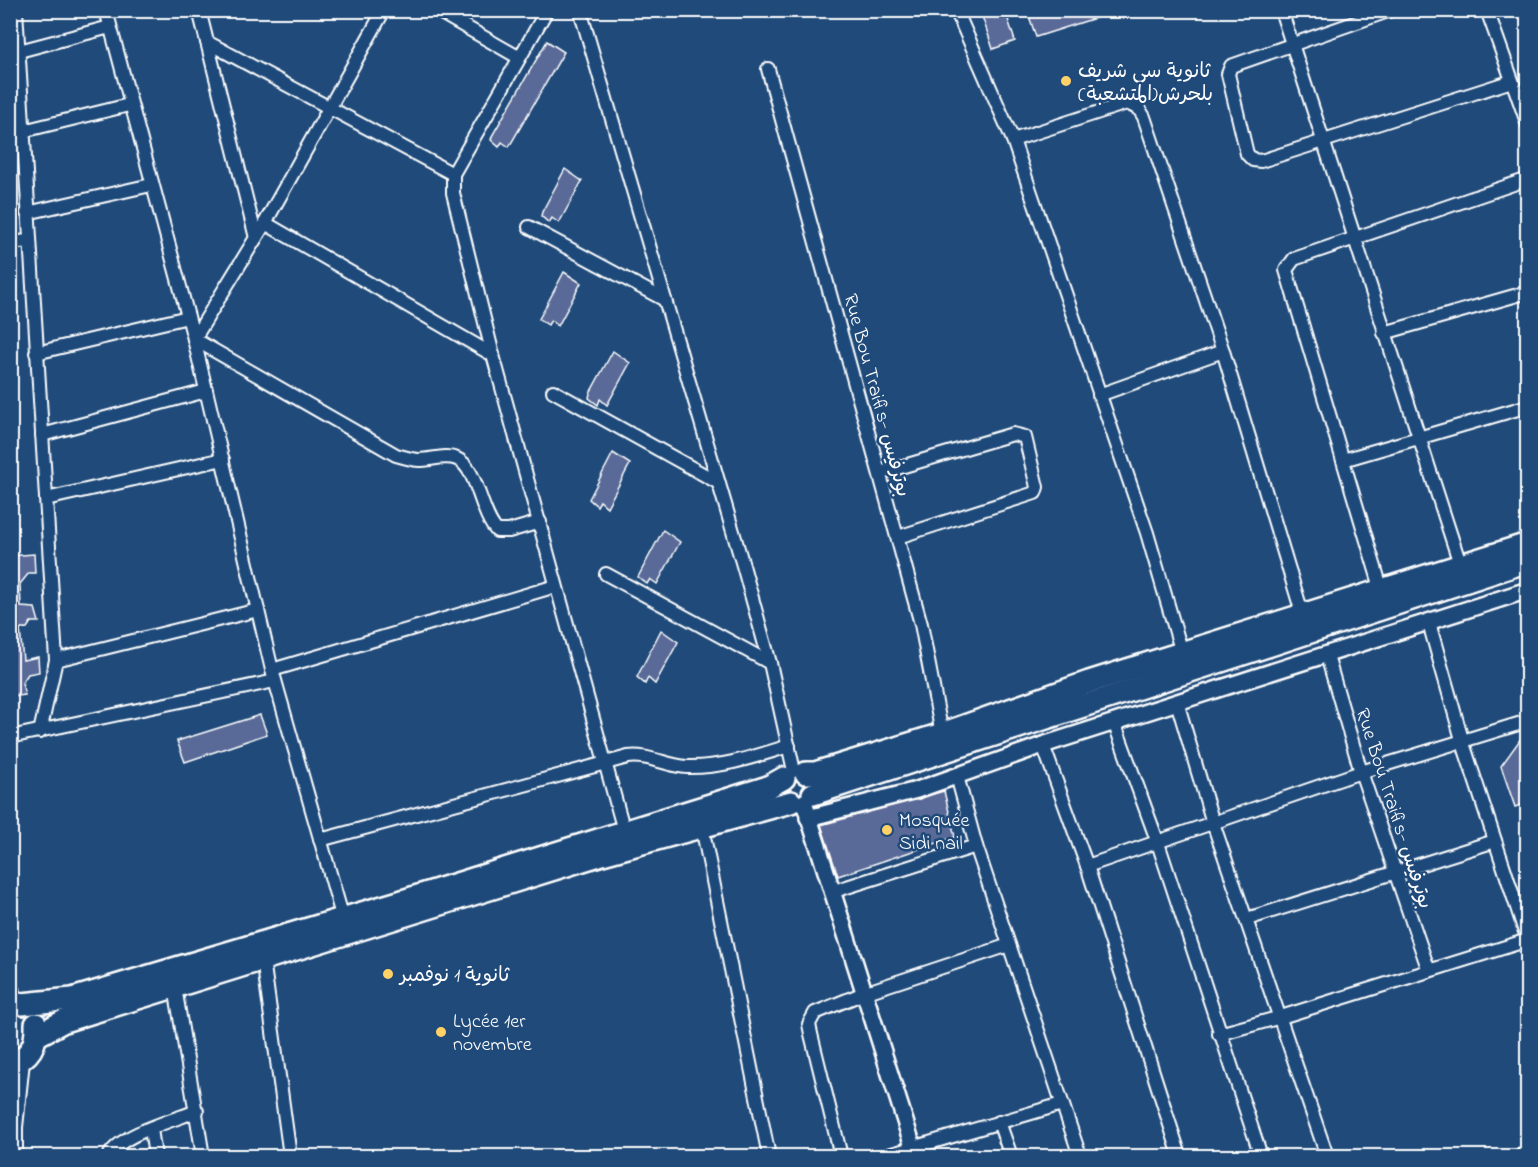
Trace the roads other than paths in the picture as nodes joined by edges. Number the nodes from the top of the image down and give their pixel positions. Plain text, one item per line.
1 (16, 10) edge
2 (106, 10) edge
3 (199, 10) edge
4 (384, 10) edge
5 (436, 10) edge
6 (547, 10) edge
7 (580, 10) edge
8 (956, 10) edge
9 (1281, 10) edge
10 (1391, 10) edge
11 (1487, 10) edge
12 (110, 27) junction
13 (207, 42) junction
14 (1292, 44) junction
15 (19, 51) junction
16 (518, 57) junction
17 (768, 69) dead end
18 (1512, 81) junction
19 (129, 105) junction
20 (331, 108) junction
21 (1527, 124) edge
22 (23, 131) junction
23 (1013, 140) junction
24 (1324, 143) junction
25 (453, 174) junction
26 (1527, 179) edge
27 (151, 185) junction
28 (27, 213) junction
29 (265, 223) junction
30 (530, 227) dead end
31 (256, 238) junction
32 (1354, 239) junction
33 (28, 241) junction
34 (10, 243) edge
35 (1527, 292) edge
36 (665, 300) junction
37 (188, 317) junction
38 (1384, 333) junction
39 (194, 339) junction
40 (1223, 351) junction
41 (36, 353) junction
42 (494, 355) junction
43 (206, 391) junction
44 (553, 391) dead end
45 (1099, 396) junction
46 (1527, 406) edge
47 (42, 435) junction
48 (1420, 436) junction
49 (222, 459) junction
50 (1343, 460) junction
51 (880, 473) junction
52 (719, 483) junction
53 (46, 500) junction
54 (540, 522) junction
55 (898, 537) junction
56 (1527, 544) edge
57 (1527, 561) edge
58 (1461, 567) junction
59 (606, 574) dead end
60 (556, 586) junction
61 (1527, 590) edge
62 (1382, 591) junction
63 (258, 610) junction
64 (1303, 616) junction
65 (1429, 623) junction
66 (1182, 653) junction
67 (1327, 656) junction
68 (56, 660) junction
69 (770, 663) junction
70 (274, 676) junction
71 (1177, 702) junction
72 (1527, 721) edge
73 (1114, 722) junction
74 (40, 732) junction
75 (942, 734) junction
76 (10, 737) edge
77 (1463, 743) junction
78 (1043, 745) junction
79 (789, 746) junction
80 (606, 762) junction
81 (1361, 772) junction
82 (795, 774) junction
83 (957, 776) junction
84 (804, 804) junction
85 (1213, 823) junction
86 (702, 827) junction
87 (624, 831) junction
88 (320, 840) junction
89 (1495, 841) junction
90 (1158, 843) junction
91 (976, 846) junction
92 (1087, 867) junction
93 (1395, 872) junction
94 (831, 892) junction
95 (343, 919) junction
96 (1246, 919) junction
97 (1527, 940) edge
98 (1010, 945) junction
99 (263, 959) junction
100 (1429, 971) junction
101 (176, 987) junction
102 (864, 993) junction
103 (14, 998) edge
104 (1281, 1017) junction
105 (1219, 1034) junction
106 (36, 1036) junction
107 (16, 1063) edge
108 (1062, 1104) junction
109 (197, 1111) junction
110 (999, 1122) junction
111 (151, 1129) junction
112 (915, 1152) edge
113 (13, 1156) edge
114 (109, 1156) edge
115 (155, 1156) edge
116 (203, 1156) edge
117 (290, 1156) edge
118 (769, 1156) edge
119 (841, 1156) edge
120 (885, 1156) edge
121 (1011, 1156) edge
122 (1080, 1156) edge
123 (1180, 1156) edge
124 (1261, 1156) edge
125 (1328, 1156) edge

1 - 15 street
2 - 12 street
3 - 13 street
4 - 20 street
5 - 16 street
6 - 16 street
7 - 36 street
8 - 23 street
9 - 14 street
10 - 14 street
11 - 18 street
12 - 15 street
12 - 19 street
13 - 20 street
13 - 31 street
14 - 24 street
14 - 24 street
15 - 22 street
16 - 25 street
17 - 51 street, Rue Bou Traifis- بوترفيس
18 - 21 street
18 - 24 street
19 - 22 street
19 - 27 street
20 - 25 street
20 - 29 street
22 - 28 street
23 - 40 street
23 - 45 street
24 - 32 street
25 - 42 street
26 - 32 street
27 - 28 street
27 - 37 street
28 - 33 street
29 - 31 street
29 - 42 street
30 - 36 street
31 - 39 street
32 - 38 street
32 - 50 street
33 - 34 street
33 - 41 street
35 - 38 street
36 - 52 street
37 - 39 street
37 - 41 street
38 - 48 street
39 - 43 street
39 - 54 street
40 - 45 street
40 - 64 street
41 - 47 street
42 - 54 street
43 - 47 street
43 - 49 street
44 - 52 street
45 - 66 street
46 - 48 street
47 - 53 street
48 - 50 street
48 - 58 street
49 - 53 street
49 - 63 street
50 - 62 street
51 - 55 street, Rue Bou Traifis- بوترفيس
51 - 55 street
52 - 69 street
53 - 68 street
54 - 60 street
55 - 75 street, Rue Bou Traifis- بوترفيس
56 - 58 highway
57 - 84 highway
58 - 62 highway
59 - 69 street
60 - 70 street
60 - 80 street
61 - 65 street
62 - 64 highway
63 - 68 street
63 - 70 street
64 - 66 highway
65 - 67 street
65 - 77 street
66 - 75 highway
67 - 71 street
67 - 81 street, Rue Bou Traifis- بوترفيس
68 - 74 street
69 - 79 street
70 - 74 street
70 - 88 street
71 - 73 street
71 - 85 street
72 - 77 street
73 - 78 street
73 - 90 street
74 - 76 street
75 - 82 highway
77 - 81 street
77 - 89 street
78 - 83 street
78 - 92 street
79 - 80 street
79 - 82 street
80 - 87 street
80 - 88 street
81 - 85 street
81 - 93 street, Rue Bou Traifis- بوترفيس
82 - 84 highway
82 - 84 highway
82 - 87 highway
83 - 84 street
83 - 91 street
84 - 86 highway
84 - 94 street
85 - 90 street
85 - 96 street
86 - 99 highway
86 - 118 street
87 - 95 highway
88 - 95 street
89 - 93 street
89 - 97 street
90 - 92 street
90 - 105 street
91 - 94 street
91 - 98 street
92 - 123 street
93 - 96 street
93 - 100 street, Rue Bou Traifis- بوترفيس
94 - 102 street
95 - 103 highway
96 - 104 street
97 - 100 street
98 - 102 street
98 - 108 street
99 - 101 highway
99 - 117 street
100 - 104 street
101 - 106 highway
101 - 109 street
102 - 112 street
102 - 119 street
103 - 106 highway
104 - 105 street
104 - 125 street
105 - 124 street
106 - 107 highway
107 - 113 main road
108 - 110 street
108 - 122 street
109 - 111 street
109 - 116 street
110 - 112 street
110 - 121 street
111 - 114 street
111 - 115 street
112 - 120 street

